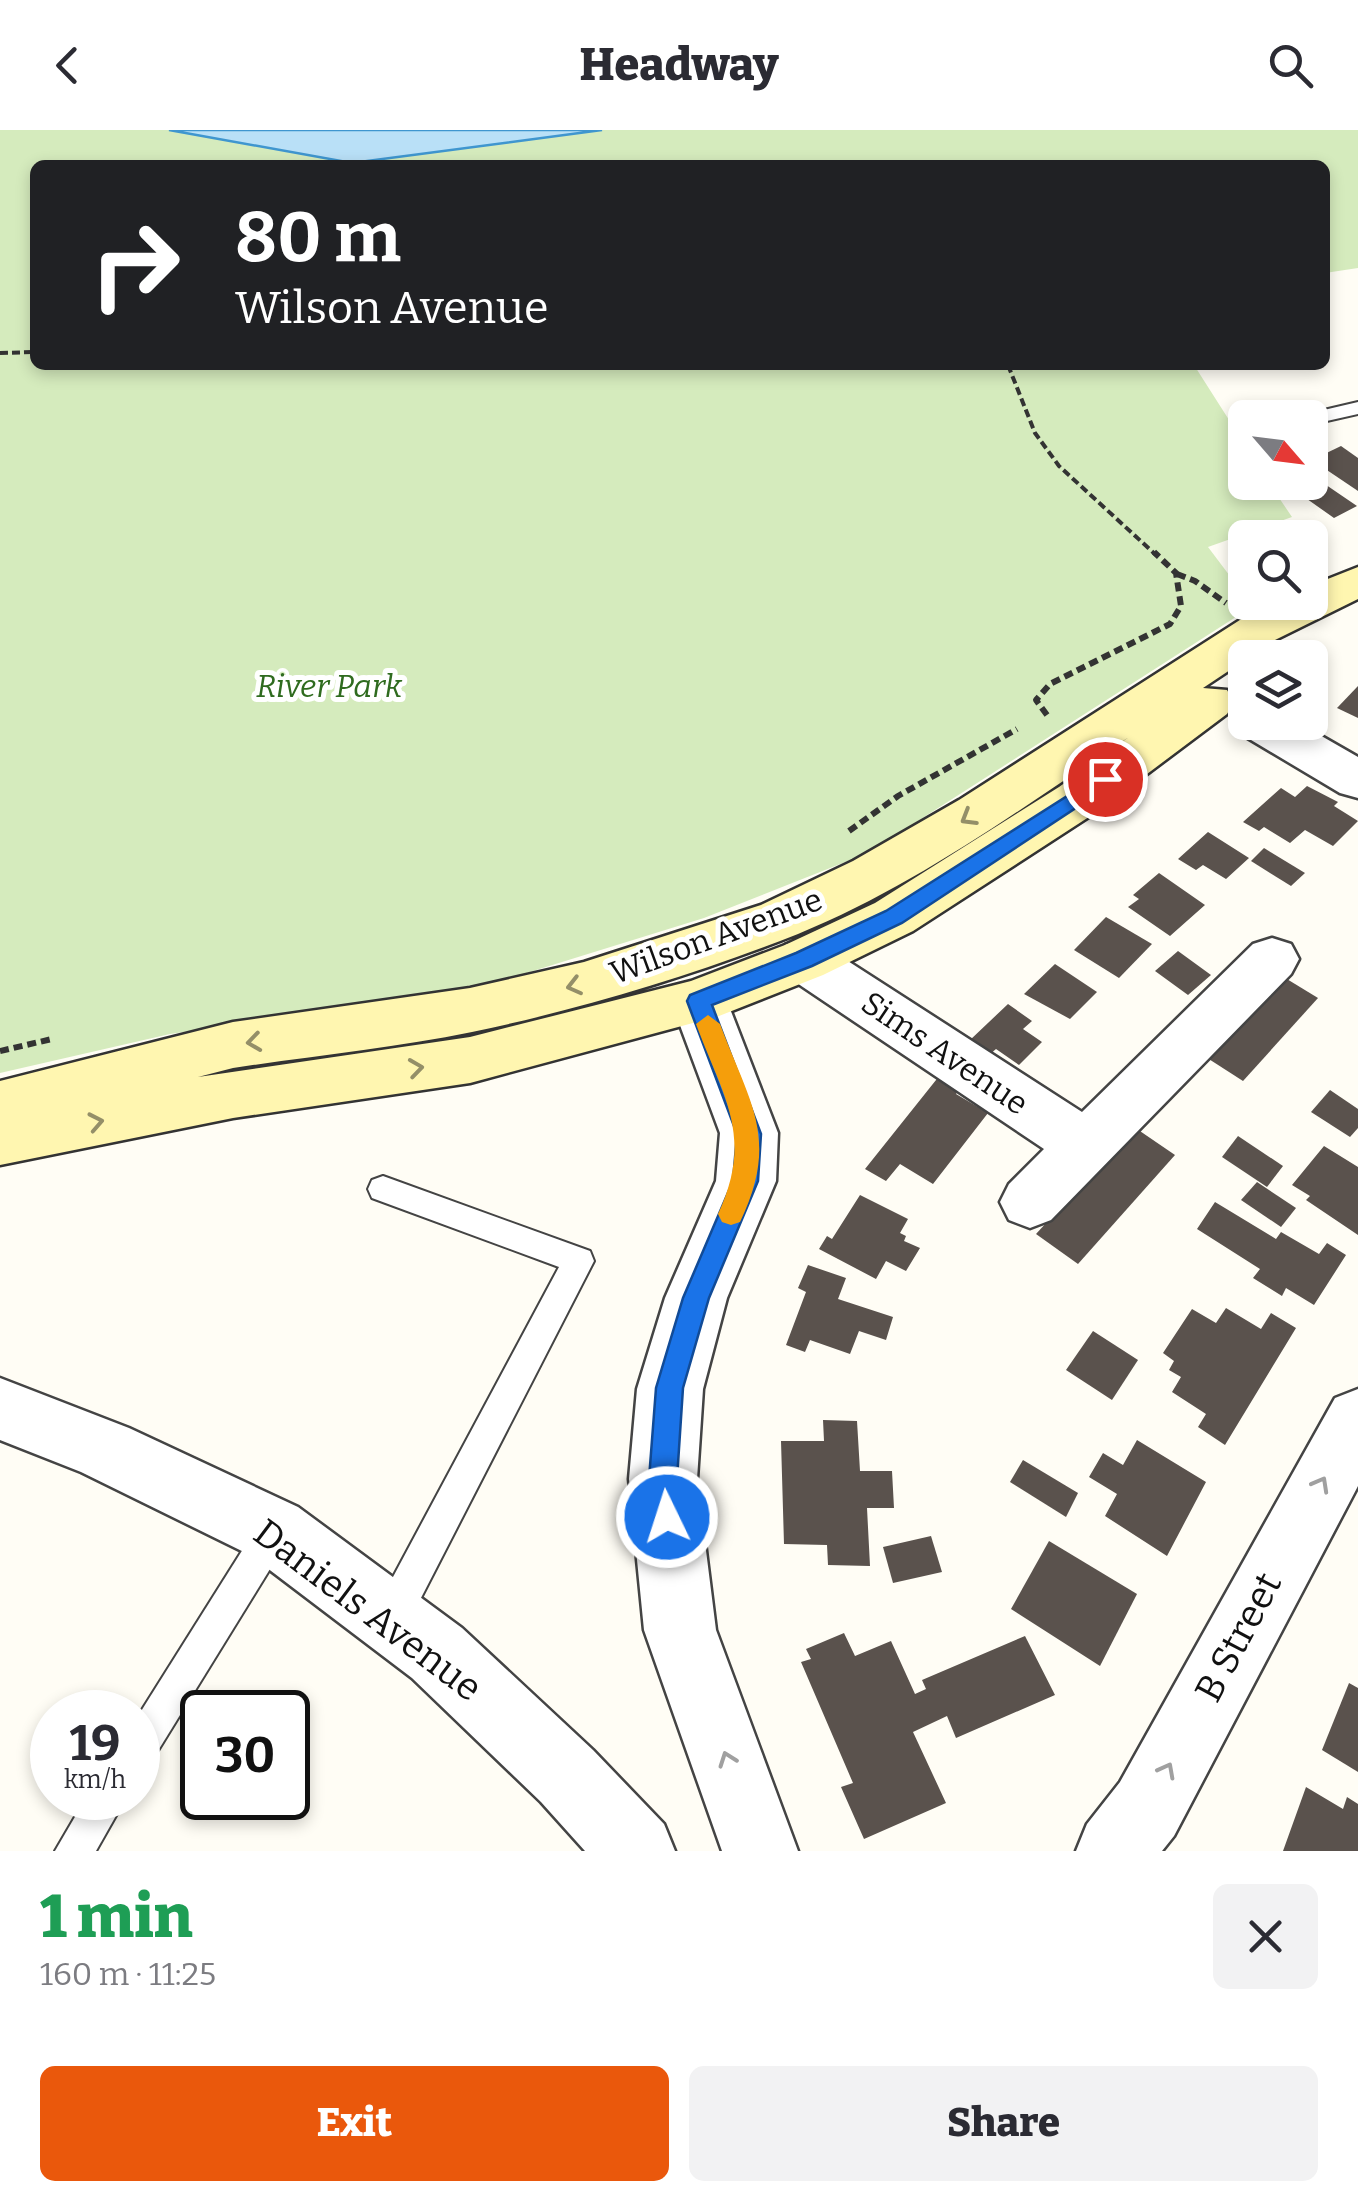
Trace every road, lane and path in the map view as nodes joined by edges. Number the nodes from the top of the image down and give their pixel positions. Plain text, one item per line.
1 (30, 352) edge
2 (0, 353) edge
3 (1010, 370) edge
4 (1358, 408) edge
5 (1328, 414) edge
6 (1176, 573) junction
7 (1358, 580) edge
8 (1358, 617) edge
9 (1264, 640) edge
10 (1272, 640) edge
11 (1278, 640) edge
12 (1228, 698) edge
13 (1228, 699) edge
14 (1295, 740) edge
15 (1358, 780) edge
16 (843, 835) dead end
17 (1272, 959) dead end
18 (804, 960) junction
19 (698, 1001) junction
20 (66, 1036) dead end
21 (0, 1051) edge
22 (0, 1105) edge
23 (0, 1140) edge
24 (1086, 1146) junction
25 (382, 1189) dead end
26 (1030, 1202) dead end
27 (0, 1410) edge
28 (1358, 1420) edge
29 (274, 1531) junction
30 (391, 1618) junction
31 (160, 1714) edge
32 (93, 1820) edge
33 (74, 1851) edge
34 (637, 1851) edge
35 (760, 1851) edge
36 (1114, 1851) edge

1 - 2 path
3 - 6 path
4 - 5 lane
6 - 9 path
6 - 16 path
7 - 10 main road, Wilson Avenue
8 - 11 main road, Wilson Avenue
12 -> 22 main road, Wilson Avenue
13 - 18 main road, Wilson Avenue
14 - 15 street
17 - 24 street
18 - 19 main road, Wilson Avenue
18 - 24 street, Sims Avenue
23 -> 19 main road, Wilson Avenue
35 -> 19 street
20 - 21 path
24 - 26 street
25 - 30 lane
27 - 29 street, Daniels Avenue
36 -> 28 street, B Street
29 - 30 street, Daniels Avenue
29 - 31 lane
30 - 34 street, Daniels Avenue
32 - 33 lane

